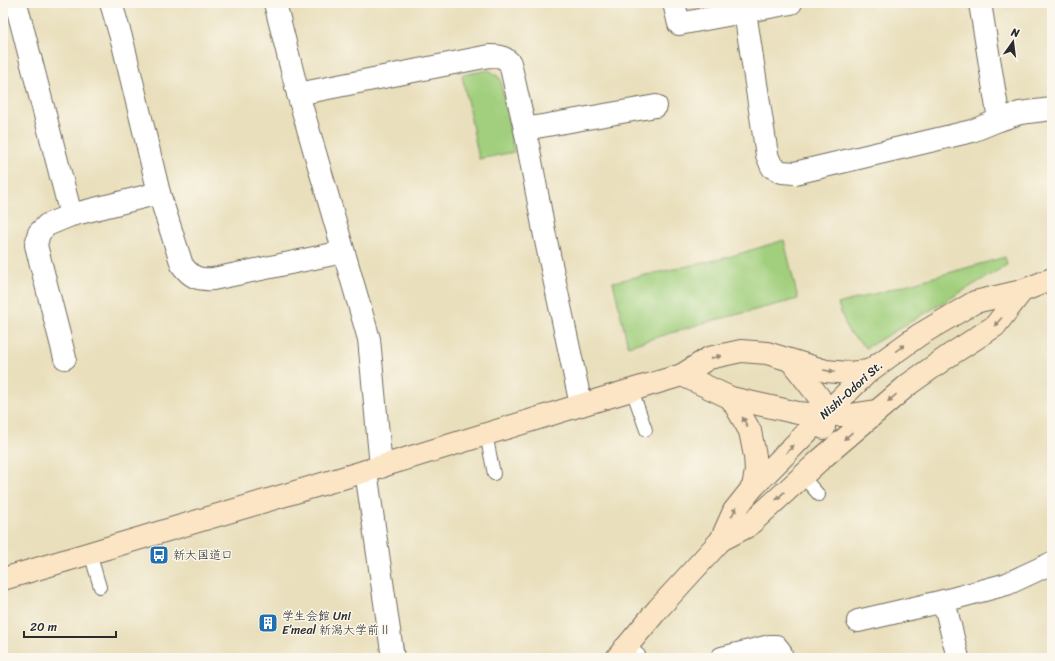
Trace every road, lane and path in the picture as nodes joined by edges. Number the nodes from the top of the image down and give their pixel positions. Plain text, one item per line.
1 (16, 3) edge
2 (111, 3) edge
3 (274, 3) edge
4 (674, 3) edge
5 (791, 3) edge
6 (980, 3) edge
7 (745, 12) junction
8 (298, 94) junction
9 (656, 106) dead end
10 (1052, 110) edge
11 (999, 120) junction
12 (525, 129) junction
13 (159, 193) junction
14 (71, 215) junction
15 (343, 252) junction
16 (1052, 279) edge
17 (1022, 291) junction
18 (65, 358) dead end
19 (791, 360) junction
20 (869, 371) junction
21 (682, 375) junction
22 (632, 390) junction
23 (731, 398) junction
24 (581, 405) junction
25 (876, 411) junction
26 (824, 415) junction
27 (646, 430) dead end
28 (486, 434) junction
29 (820, 460) junction
30 (374, 469) junction
31 (494, 474) dead end
32 (802, 476) junction
33 (753, 487) junction
34 (819, 495) dead end
35 (721, 540) junction
36 (90, 554) junction
37 (1052, 563) edge
38 (3, 579) edge
39 (100, 587) dead end
40 (944, 601) junction
41 (858, 621) dead end
42 (625, 655) edge
43 (393, 658) edge
44 (722, 658) edge
45 (782, 658) edge
46 (958, 658) edge

1 - 14 street
2 - 13 street
3 - 8 street
4 - 7 street
5 - 7 street
6 - 11 street
7 - 11 street
8 - 12 street
8 - 15 street
9 - 12 street
10 - 11 street
12 - 24 street
13 - 14 street
13 - 15 street
14 - 18 street
15 - 30 street
16 - 17 street, Nishi-Odori St.
20 -> 17 street, Nishi-Odori St.
17 -> 25 street, Nishi-Odori St.
19 -> 20 street
21 -> 19 street
19 - 26 street
20 - 26 street, Nishi-Odori St.
21 - 22 street
21 - 23 street
22 - 24 street
22 - 27 lane
23 - 26 street
33 -> 23 street
24 - 28 street
25 - 26 street
25 -> 29 street, Nishi-Odori St.
26 - 29 street
33 -> 26 street, Nishi-Odori St.
28 - 30 street
28 - 31 lane
29 - 32 street, Nishi-Odori St.
30 - 36 street
30 - 43 street
32 - 34 lane
32 -> 35 street, Nishi-Odori St.
35 -> 33 street, Nishi-Odori St.
35 - 42 street, Nishi-Odori St.
36 - 38 street
36 - 39 lane
37 - 40 street
40 - 41 street
40 - 46 street
44 - 45 street

